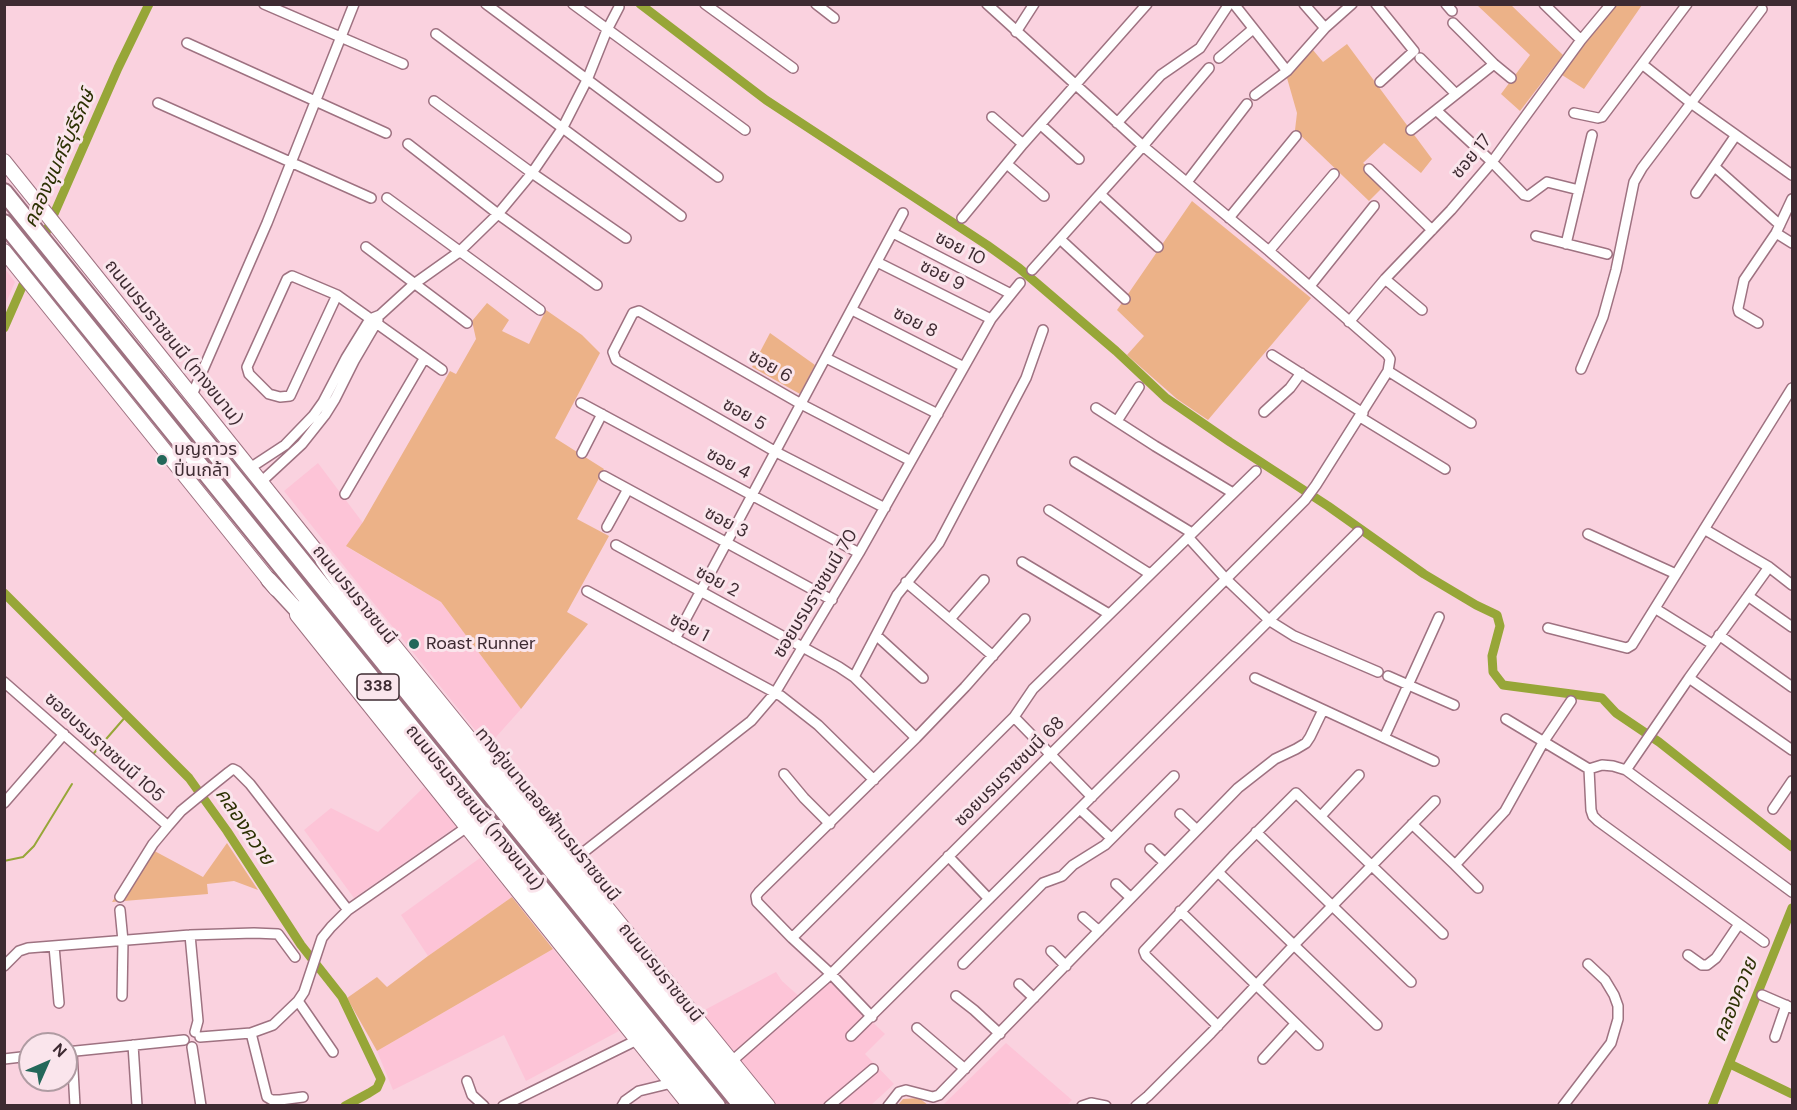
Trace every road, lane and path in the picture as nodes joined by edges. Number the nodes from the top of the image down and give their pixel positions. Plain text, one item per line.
1 (264, 4) edge
2 (354, 4) edge
3 (486, 4) edge
4 (573, 4) edge
5 (705, 4) edge
6 (816, 4) edge
7 (987, 4) edge
8 (1034, 4) edge
9 (1147, 4) edge
10 (1229, 4) edge
11 (1234, 4) edge
12 (1304, 4) edge
13 (1352, 4) edge
14 (1376, 4) edge
15 (1544, 4) edge
16 (1611, 4) edge
17 (1687, 4) edge
18 (619, 7) dead end
19 (1762, 9) dead end
20 (834, 18) dead end
21 (1453, 22) dead end
22 (1253, 28) junction
23 (1325, 28) junction
24 (607, 30) junction
25 (1016, 32) junction
26 (436, 34) dead end
27 (341, 37) junction
28 (1581, 40) junction
29 (186, 43) dead end
30 (1219, 58) dead end
31 (1420, 58) dead end
32 (403, 64) dead end
33 (1494, 64) junction
34 (1642, 64) junction
35 (793, 68) dead end
36 (1209, 68) dead end
37 (1287, 71) junction
38 (1511, 78) dead end
39 (587, 80) junction
40 (1380, 82) dead end
41 (1077, 86) junction
42 (1456, 94) junction
43 (1255, 95) dead end
44 (316, 101) junction
45 (434, 101) dead end
46 (158, 103) dead end
47 (1691, 103) junction
48 (1247, 104) dead end
49 (1436, 110) junction
50 (1574, 113) dead end
51 (992, 117) dead end
52 (1117, 123) junction
53 (1041, 125) junction
54 (562, 129) junction
55 (745, 130) dead end
56 (1411, 130) dead end
57 (386, 133) dead end
58 (1592, 135) dead end
59 (1736, 135) junction
60 (1296, 136) dead end
61 (408, 144) dead end
62 (1023, 144) junction
63 (1143, 146) junction
64 (1079, 159) dead end
65 (4, 161) edge
66 (1492, 162) junction
67 (292, 163) junction
68 (1007, 164) junction
69 (1714, 166) junction
70 (1369, 169) dead end
71 (532, 173) junction
72 (1334, 174) dead end
73 (1792, 175) edge
74 (718, 177) dead end
75 (1187, 182) junction
76 (1579, 190) junction
77 (4, 192) edge
78 (1100, 194) junction
79 (1696, 194) dead end
80 (1044, 196) dead end
81 (371, 198) dead end
82 (387, 198) dead end
83 (1792, 199) edge
84 (1374, 206) dead end
85 (903, 213) dead end
86 (498, 214) junction
87 (681, 216) dead end
88 (962, 218) dead end
89 (1229, 218) junction
90 (4, 223) edge
91 (1778, 229) junction
92 (1432, 231) junction
93 (893, 233) junction
94 (1536, 236) dead end
95 (626, 238) dead end
96 (1060, 239) junction
97 (1792, 243) edge
98 (1566, 244) junction
99 (366, 247) dead end
100 (1158, 247) dead end
101 (4, 251) edge
102 (1269, 251) junction
103 (459, 252) junction
104 (1606, 254) dead end
105 (877, 262) junction
106 (1032, 270) dead end
107 (1385, 279) junction
108 (1020, 283) dead end
109 (414, 284) junction
110 (597, 285) dead end
111 (1310, 286) junction
112 (1011, 294) junction
113 (337, 295) junction
114 (1125, 299) dead end
115 (540, 310) dead end
116 (852, 310) junction
117 (1422, 310) dead end
118 (376, 319) junction
119 (991, 319) junction
120 (1349, 322) junction
121 (467, 323) dead end
122 (1758, 323) dead end
123 (1043, 330) dead end
124 (623, 333) joint
125 (1272, 355) dead end
126 (826, 358) junction
127 (424, 359) junction
128 (964, 367) junction
129 (1581, 369) dead end
130 (442, 370) dead end
131 (1389, 371) junction
132 (1301, 373) junction
133 (1139, 387) dead end
134 (1792, 388) edge
135 (192, 395) junction
136 (581, 403) dead end
137 (801, 404) junction
138 (1788, 404) edge
139 (1096, 408) dead end
140 (1264, 412) dead end
141 (602, 414) junction
142 (938, 414) junction
143 (1361, 415) junction
144 (1118, 421) junction
145 (1471, 423) dead end
146 (276, 452) junction
147 (776, 452) junction
148 (582, 453) dead end
149 (285, 462) junction
150 (911, 462) junction
151 (1075, 462) dead end
152 (250, 468) junction
153 (1445, 469) dead end
154 (1256, 471) dead end
155 (604, 476) dead end
156 (261, 482) junction
157 (628, 489) junction
158 (1233, 493) junction
159 (345, 494) dead end
160 (752, 495) junction
161 (885, 508) junction
162 (1049, 510) dead end
163 (607, 527) dead end
164 (1704, 529) junction
165 (1358, 532) dead end
166 (1588, 534) dead end
167 (1190, 535) junction
168 (727, 543) junction
169 (616, 545) dead end
170 (859, 554) junction
171 (298, 556) junction
172 (323, 560) junction
173 (1022, 562) dead end
174 (279, 566) junction
175 (1769, 567) junction
176 (1150, 574) junction
177 (1676, 574) junction
178 (1226, 579) junction
179 (268, 580) junction
180 (984, 580) dead end
181 (906, 582) junction
182 (1792, 585) edge
183 (586, 591) dead end
184 (701, 592) junction
185 (1748, 596) junction
186 (832, 600) junction
187 (1656, 609) junction
188 (1109, 614) junction
189 (1439, 617) dead end
190 (950, 619) junction
191 (1025, 619) dead end
192 (1270, 621) junction
193 (1792, 627) edge
194 (1548, 628) dead end
195 (876, 635) junction
196 (1719, 635) junction
197 (675, 639) junction
198 (1712, 644) junction
199 (803, 646) junction
200 (387, 647) junction
201 (993, 656) junction
202 (344, 661) junction
203 (854, 677) junction
204 (923, 678) dead end
205 (1255, 678) dead end
206 (1689, 678) junction
207 (4, 682) edge
208 (1408, 685) junction
209 (1792, 687) edge
210 (775, 693) junction
211 (1571, 701) dead end
212 (1454, 705) dead end
213 (1323, 710) junction
214 (1014, 717) junction
215 (1506, 719) dead end
216 (64, 734) junction
217 (916, 738) junction
218 (1384, 738) junction
219 (1544, 741) junction
220 (1792, 750) edge
221 (1051, 754) junction
222 (1434, 761) dead end
223 (1589, 769) junction
224 (1626, 770) junction
225 (784, 774) dead end
226 (1359, 775) dead end
227 (1173, 776) dead end
228 (874, 780) junction
229 (1792, 781) edge
230 (1092, 797) junction
231 (1435, 801) dead end
232 (4, 803) edge
233 (1080, 809) junction
234 (1773, 809) dead end
235 (1180, 814) dead end
236 (1321, 816) junction
237 (830, 824) junction
238 (1412, 824) junction
239 (168, 826) junction
240 (467, 827) junction
241 (1197, 830) junction
242 (1256, 832) junction
243 (1111, 838) junction
244 (1150, 849) dead end
245 (948, 856) junction
246 (571, 862) junction
247 (1165, 863) junction
248 (1371, 865) junction
249 (1455, 865) junction
250 (1218, 872) junction
251 (1116, 884) dead end
252 (1478, 888) dead end
253 (1791, 891) edge
254 (120, 897) dead end
255 (1131, 898) junction
256 (989, 899) junction
257 (1333, 905) junction
258 (120, 910) dead end
259 (348, 910) junction
260 (1180, 911) junction
261 (1083, 917) dead end
262 (1739, 924) junction
263 (1099, 932) junction
264 (1443, 934) dead end
265 (190, 935) junction
266 (792, 938) junction
267 (123, 941) junction
268 (1764, 942) dead end
269 (1294, 945) junction
270 (54, 946) junction
271 (1051, 951) dead end
272 (1688, 955) dead end
273 (295, 957) dead end
274 (963, 964) dead end
275 (1588, 964) dead end
276 (4, 966) edge
277 (1066, 966) junction
278 (831, 974) junction
279 (1411, 982) dead end
280 (1019, 984) dead end
281 (1255, 986) junction
282 (1762, 995) dead end
283 (122, 996) dead end
284 (956, 996) dead end
285 (1034, 998) junction
286 (298, 1001) junction
287 (58, 1003) dead end
288 (1789, 1007) edge
289 (872, 1017) junction
290 (1295, 1024) junction
291 (1377, 1025) dead end
292 (1218, 1026) junction
293 (917, 1028) dead end
294 (251, 1033) junction
295 (1000, 1034) junction
296 (197, 1035) junction
297 (851, 1036) dead end
298 (1775, 1037) dead end
299 (184, 1040) junction
300 (637, 1040) junction
301 (133, 1045) junction
302 (1317, 1045) dead end
303 (192, 1047) junction
304 (78, 1051) edge
305 (333, 1052) dead end
306 (1263, 1059) dead end
307 (732, 1061) junction
308 (873, 1069) dead end
309 (965, 1069) junction
310 (466, 1081) dead end
311 (672, 1083) junction
312 (303, 1097) dead end
313 (137, 1106) edge
314 (201, 1106) edge
315 (484, 1106) edge
316 (503, 1106) edge
317 (622, 1106) edge
318 (690, 1106) edge
319 (703, 1106) edge
320 (717, 1106) edge
321 (742, 1106) edge
322 (757, 1106) edge
323 (768, 1106) edge
324 (829, 1106) edge
325 (888, 1106) edge
326 (1082, 1106) edge
327 (1106, 1106) edge
328 (1136, 1106) edge
329 (1563, 1106) edge

1 - 27 street
2 - 27 street
3 - 39 street
4 - 24 street
5 - 35 street
6 - 20 street
7 - 25 street
8 - 25 street
9 - 41 street
10 - 52 street
11 - 22 street
12 - 23 street
13 - 23 street
14 - 40 street
15 - 28 street
16 - 28 street, ซอย 17
17 - 34 street
18 - 24 street
19 - 47 street
21 - 33 street
22 - 30 street
22 - 37 street
23 - 37 street
24 - 39 street
24 - 55 street
25 - 41 street
26 - 54 street
27 - 32 street
27 - 44 street
28 - 66 street, ซอย 17
29 - 44 street
31 - 42 street
33 - 38 street
33 - 42 street
34 - 47 street
34 - 50 street
36 - 63 street
37 - 43 street
39 - 54 street
39 - 74 street
41 - 52 street
41 - 53 street
42 - 49 street
44 - 57 street
44 - 67 street
45 - 71 street
46 - 67 street
47 - 59 street
47 - 129 street
48 - 75 street
49 - 56 street
49 - 66 street
51 - 62 street
52 - 63 street
53 - 62 street
53 - 64 street
54 - 71 street
54 - 87 street
58 - 76 street
59 - 69 street
59 - 73 street
60 - 89 street
61 - 86 street
62 - 68 street
63 - 75 street
63 - 78 street
65 - 135 main road, ถนนบรมราชชนนี (ทางขนาน) / 338
66 - 76 street
66 - 92 street, ซอย 17
67 - 81 street
67 - 135 street
68 - 80 street
68 - 88 street
69 - 79 street
69 - 91 street
70 - 92 street
71 - 86 street
71 - 95 street
72 - 102 street
75 - 89 street
76 - 98 street
77 - 171 highway, ถนนบรมราชชนนี / 338
78 - 96 street
78 - 100 street
82 - 103 street
83 - 91 street
84 - 111 street
85 - 93 street
86 - 103 street
86 - 110 street
89 - 102 street
90 - 174 highway, 338
91 - 97 street
91 - 122 street
92 - 107 street, ซอย 17
93 - 105 street
93 - 112 street, ซอย 10
94 - 98 street
96 - 106 street
96 - 114 street
98 - 104 street
99 - 109 street
101 - 179 main road, ถนนบรมราชชนนี (ทางขนาน) / 338
102 - 111 street
103 - 109 street
103 - 115 street
105 - 116 street
105 - 119 street, ซอย 9
107 - 117 street
107 - 120 street, ซอย 17
108 - 112 street, ซอยบรมราชชนนี 70
109 - 118 street
109 - 121 street
111 - 120 street
112 - 119 street, ซอยบรมราชชนนี 70
113 - 113 street
113 - 118 street
116 - 126 street
116 - 128 street, ซอย 8
118 - 127 street
118 - 146 street
118 - 149 street
119 - 128 street, ซอยบรมราชชนนี 70
120 - 131 street
123 - 181 street
124 - 137 street, ซอย 6
124 - 147 street, ซอย 5
125 - 132 street
126 - 137 street
126 - 142 street
127 - 130 street
127 - 159 street
128 - 142 street, ซอยบรมราชชนนี 70
131 - 143 street, ซอยบรมราชชนนี 68
131 - 145 street
132 - 140 street
132 - 143 street
133 - 144 street
134 - 138 street
135 - 152 main road, ถนนบรมราชชนนี (ทางขนาน) / 338
136 - 141 street, ซอย 4
137 - 147 street
137 - 150 street, ซอย 6
138 - 164 street
139 - 144 street
141 - 148 street
141 - 160 street, ซอย 4
142 - 150 street, ซอยบรมราชชนนี 70
143 - 153 street
143 - 178 street, ซอยบรมราชชนนี 68
144 - 158 street
146 - 149 street
146 - 152 street
147 - 160 street
147 - 161 street, ซอย 5
149 - 156 street
150 - 161 street, ซอยบรมราชชนนี 70
151 - 167 street
152 - 156 main road, ถนนบรมราชชนนี (ทางขนาน) / 338
154 - 158 street
155 - 157 street, ซอย 3
156 - 172 main road, ถนนบรมราชชนนี (ทางขนาน) / 338
157 - 163 street
157 - 168 street, ซอย 3
158 - 167 street
160 - 168 street
160 - 170 street, ซอย 4
161 - 170 street, ซอยบรมราชชนนี 70
162 - 176 street
164 - 175 street
164 - 177 street
165 - 192 street
166 - 177 street
167 - 176 street
167 - 178 street
168 - 184 street
168 - 186 street, ซอย 3
169 - 184 street, ซอย 2
170 - 186 street, ซอยบรมราชชนนี 70
171 - 200 main road, ทางคู่ขนานลอยฟ้าบรมราชชนนี / 338
171 - 321 highway, ถนนบรมราชชนนี / 338
172 - 200 main road
172 - 246 main road, ถนนบรมราชชนนี (ทางขนาน) / 338
173 - 188 street
174 - 202 main road, 338
174 - 320 highway, 338
175 - 182 street
175 - 185 street
176 - 188 street
177 - 187 street
178 - 192 street
178 - 221 street, ซอยบรมราชชนนี 68
179 - 202 main road
179 - 240 main road, ถนนบรมราชชนนี (ทางขนาน) / 338
180 - 190 street
181 - 190 street
181 - 195 street
183 - 197 street, ซอย 1
184 - 197 street
184 - 199 street, ซอย 2
185 - 193 street
185 - 196 street
186 - 199 street, ซอยบรมราชชนนี 70
187 - 194 street
187 - 198 street
188 - 214 street
189 - 208 street
190 - 201 street
191 - 201 street
192 - 208 street
192 - 230 street
195 - 203 street
195 - 204 street
196 - 198 street
196 - 209 street
197 - 210 street, ซอย 1
198 - 206 street
199 - 203 street, ซอย 2
199 - 210 street, ซอยบรมราชชนนี 70
200 - 322 main road, ทางคู่ขนานลอยฟ้าบรมราชชนนี / 338
201 - 217 street
202 - 319 main road, 338
203 - 217 street, ซอย 2
205 - 213 street
206 - 220 street
206 - 224 street
207 - 216 street, ซอยบรมราชชนนี 105
208 - 212 street
208 - 218 street
210 - 228 street, ซอย 1
210 - 246 street, ซอยบรมราชชนนี 70
211 - 219 street
213 - 218 street
213 - 241 street
214 - 221 street
214 - 266 street
215 - 219 street
216 - 232 street
216 - 239 street, ซอยบรมราชชนนี 105
217 - 228 street
218 - 222 street
219 - 223 street
219 - 249 street
221 - 230 street
221 - 245 street, ซอยบรมราชชนนี 68
223 - 224 street
223 - 262 street
224 - 253 street
225 - 237 street
226 - 236 street
227 - 243 street
228 - 237 street
229 - 234 street
230 - 233 street
231 - 238 street
233 - 243 street
233 - 256 street
235 - 241 street
236 - 242 street
236 - 248 street
237 - 266 street
238 - 248 street
238 - 249 street
239 - 254 street
239 - 259 street, ซอยบรมราชชนนี 105
240 - 259 street
240 - 300 main road, ถนนบรมราชชนนี (ทางขนาน) / 338
241 - 247 street
242 - 250 street
242 - 257 street
243 - 274 street
244 - 247 street
245 - 256 street
245 - 278 street, ซอยบรมราชชนนี 68
246 - 307 main road, ถนนบรมราชชนนี (ทางขนาน) / 338
247 - 255 street
248 - 257 street
248 - 264 street
249 - 252 street
250 - 260 street
250 - 269 street
251 - 255 street
255 - 263 street
256 - 289 street
257 - 269 street
257 - 279 street
258 - 267 street
259 - 286 street
260 - 281 street
260 - 292 street
261 - 263 street
262 - 268 street
262 - 272 street
263 - 277 street
265 - 267 street
265 - 273 street
265 - 296 street
266 - 278 street
267 - 270 street
267 - 283 street
269 - 281 street
269 - 291 street
270 - 276 street
270 - 287 street
271 - 277 street
275 - 329 street
277 - 285 street
278 - 289 street
278 - 307 street, ซอยบรมราชชนนี 68
280 - 285 street
281 - 290 street
281 - 292 street
282 - 288 street
284 - 295 street
285 - 295 street
286 - 294 street
286 - 305 street
288 - 298 street
289 - 297 street
290 - 302 street
290 - 306 street
292 - 328 street
293 - 309 street
294 - 296 street
294 - 312 street
295 - 309 street
296 - 299 street
296 - 303 street
299 - 301 street
299 - 303 street
300 - 311 main road, ถนนบรมราชชนนี (ทางขนาน) / 338
300 - 316 street
301 - 304 street
301 - 313 street
303 - 314 street
307 - 323 main road, ถนนบรมราชชนนี (ทางขนาน) / 338
308 - 324 street
309 - 325 street
310 - 315 street
311 - 317 street
311 - 318 main road, ถนนบรมราชชนนี (ทางขนาน) / 338
326 - 327 street

